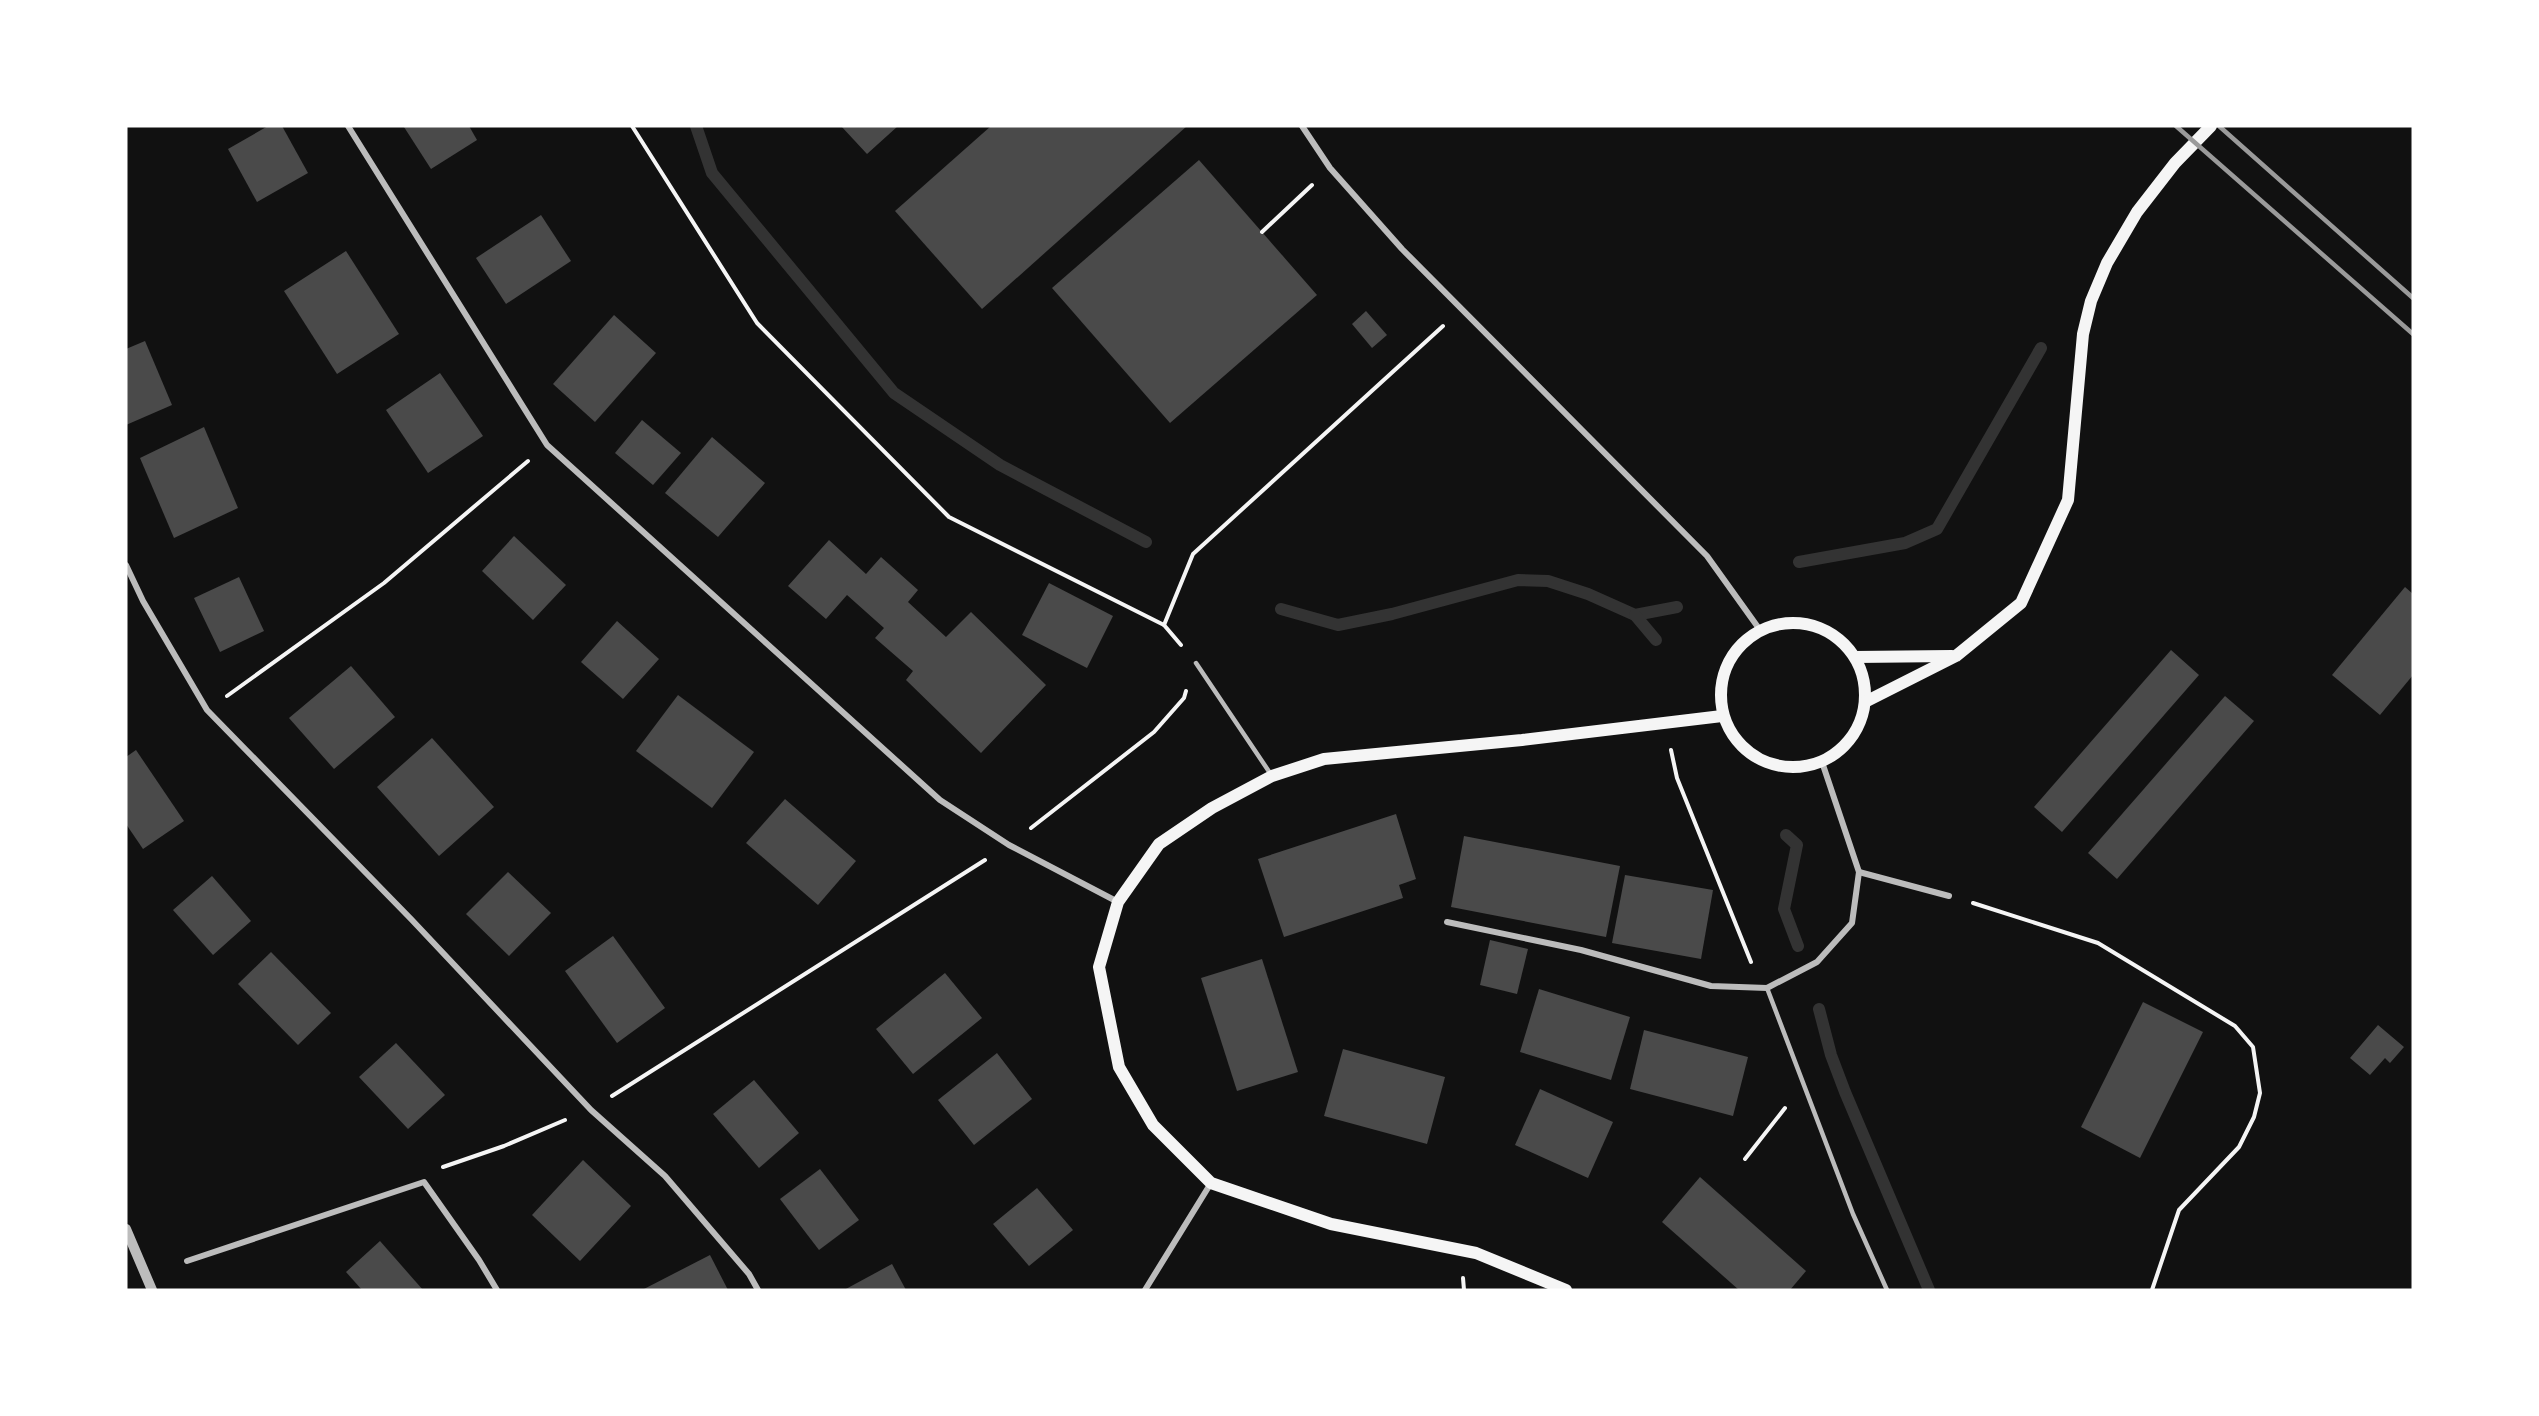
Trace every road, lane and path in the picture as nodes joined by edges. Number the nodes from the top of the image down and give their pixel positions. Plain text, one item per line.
1 (348, 126) edge
2 (632, 126) edge
3 (1302, 126) edge
4 (2211, 126) edge
5 (1330, 168) junction
6 (1262, 232) dead end
7 (1462, 310) junction
8 (547, 445) junction
9 (126, 565) edge
10 (1164, 625) junction
11 (1760, 630) junction
12 (1956, 656) junction
13 (1855, 657) junction
14 (1196, 663) junction
15 (1865, 702) junction
16 (207, 710) junction
17 (1722, 716) junction
18 (1665, 723) junction
19 (1822, 762) junction
20 (1272, 776) junction
21 (1009, 845) junction
22 (1859, 872) junction
23 (1949, 896) joint
24 (1118, 902) junction
25 (1447, 922) dead end
26 (1767, 988) junction
27 (1788, 1105) dead end
28 (591, 1110) junction
29 (1745, 1159) dead end
30 (424, 1182) junction
31 (1211, 1183) junction
32 (126, 1229) edge
33 (187, 1262) dead end
34 (152, 1290) edge
35 (497, 1290) edge
36 (758, 1290) edge
37 (1145, 1290) edge
38 (1566, 1290) edge
39 (1887, 1290) edge
40 (2152, 1290) edge

1 - 8 street
2 - 10 path
3 - 5 street
4 - 12 main road
5 - 6 path
5 - 7 street
7 - 10 path
7 - 11 street
8 - 16 path
8 - 21 street
9 - 16 street
10 - 14 path
11 - 13 main road
11 - 17 main road
12 - 13 main road
12 - 15 main road
13 - 15 main road
14 - 20 lane
14 - 21 path
15 - 19 main road
16 - 28 street
17 - 18 main road
17 - 19 main road
18 - 20 main road
18 - 26 path
19 - 22 street
20 - 24 main road
21 - 24 street
21 - 28 path
22 - 23 street
22 - 26 street
23 - 40 path
24 - 31 main road
25 - 26 street
26 - 39 lane
27 - 29 path
28 - 30 path
28 - 36 street
30 - 33 street
30 - 35 street
31 - 37 street
31 - 38 main road
32 - 34 street

